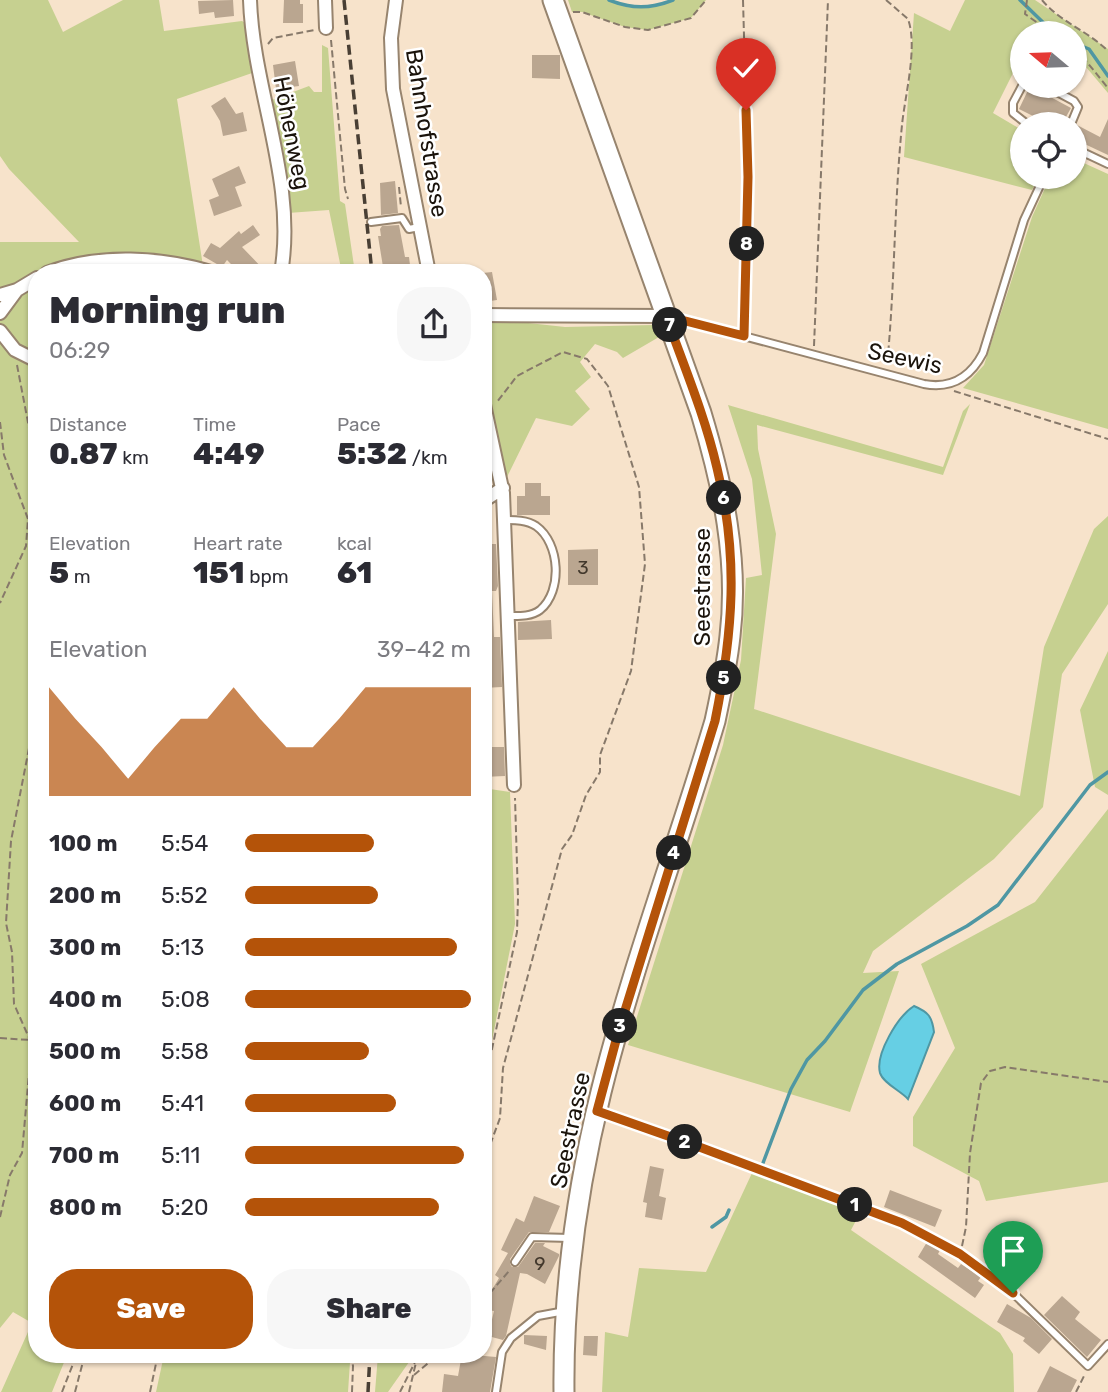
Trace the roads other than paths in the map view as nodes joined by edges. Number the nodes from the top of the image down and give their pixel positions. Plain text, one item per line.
1 (250, 0) edge
2 (325, 0) edge
3 (396, 0) edge
4 (556, 7) edge
5 (326, 28) road end
6 (1068, 98) edge
7 (1076, 112) edge
8 (1087, 154) edge
9 (1108, 164) edge
10 (1038, 189) edge
11 (371, 222) dead end
12 (420, 227) junction
13 (83, 264) edge
14 (178, 264) edge
15 (282, 264) edge
16 (427, 264) edge
17 (28, 283) edge
18 (17, 290) junction
19 (0, 295) edge
20 (0, 313) edge
21 (492, 315) edge
22 (666, 316) junction
23 (0, 331) edge
24 (28, 356) edge
25 (492, 431) edge
26 (503, 488) junction
27 (492, 495) edge
28 (504, 520) junction
29 (508, 616) junction
30 (514, 785) road end
31 (597, 1111) junction
32 (573, 1238) junction
33 (515, 1262) road end
34 (566, 1311) junction
35 (1108, 1344) edge
36 (496, 1392) edge
37 (564, 1392) edge

1 - 15 street, Höhenweg
2 - 5 street
3 - 12 street, Bahnhofstrasse
4 - 22 main road, Seestrasse
6 - 7 lane
8 - 9 lane
10 - 22 lane, Seewis
11 - 12 lane
12 - 16 street, Bahnhofstrasse
13 - 14 street
17 - 18 street
18 - 19 street
18 - 20 street
21 - 22 street
22 - 31 main road, Seestrasse
23 - 24 street
25 - 26 street
26 - 27 street
26 - 28 street
28 - 29 street
28 - 29 lane
29 - 30 street
31 - 32 main road, Seestrasse
31 - 35 lane
32 - 33 lane
32 - 34 main road, Seestrasse
34 - 36 lane
34 - 37 main road, Seestrasse

